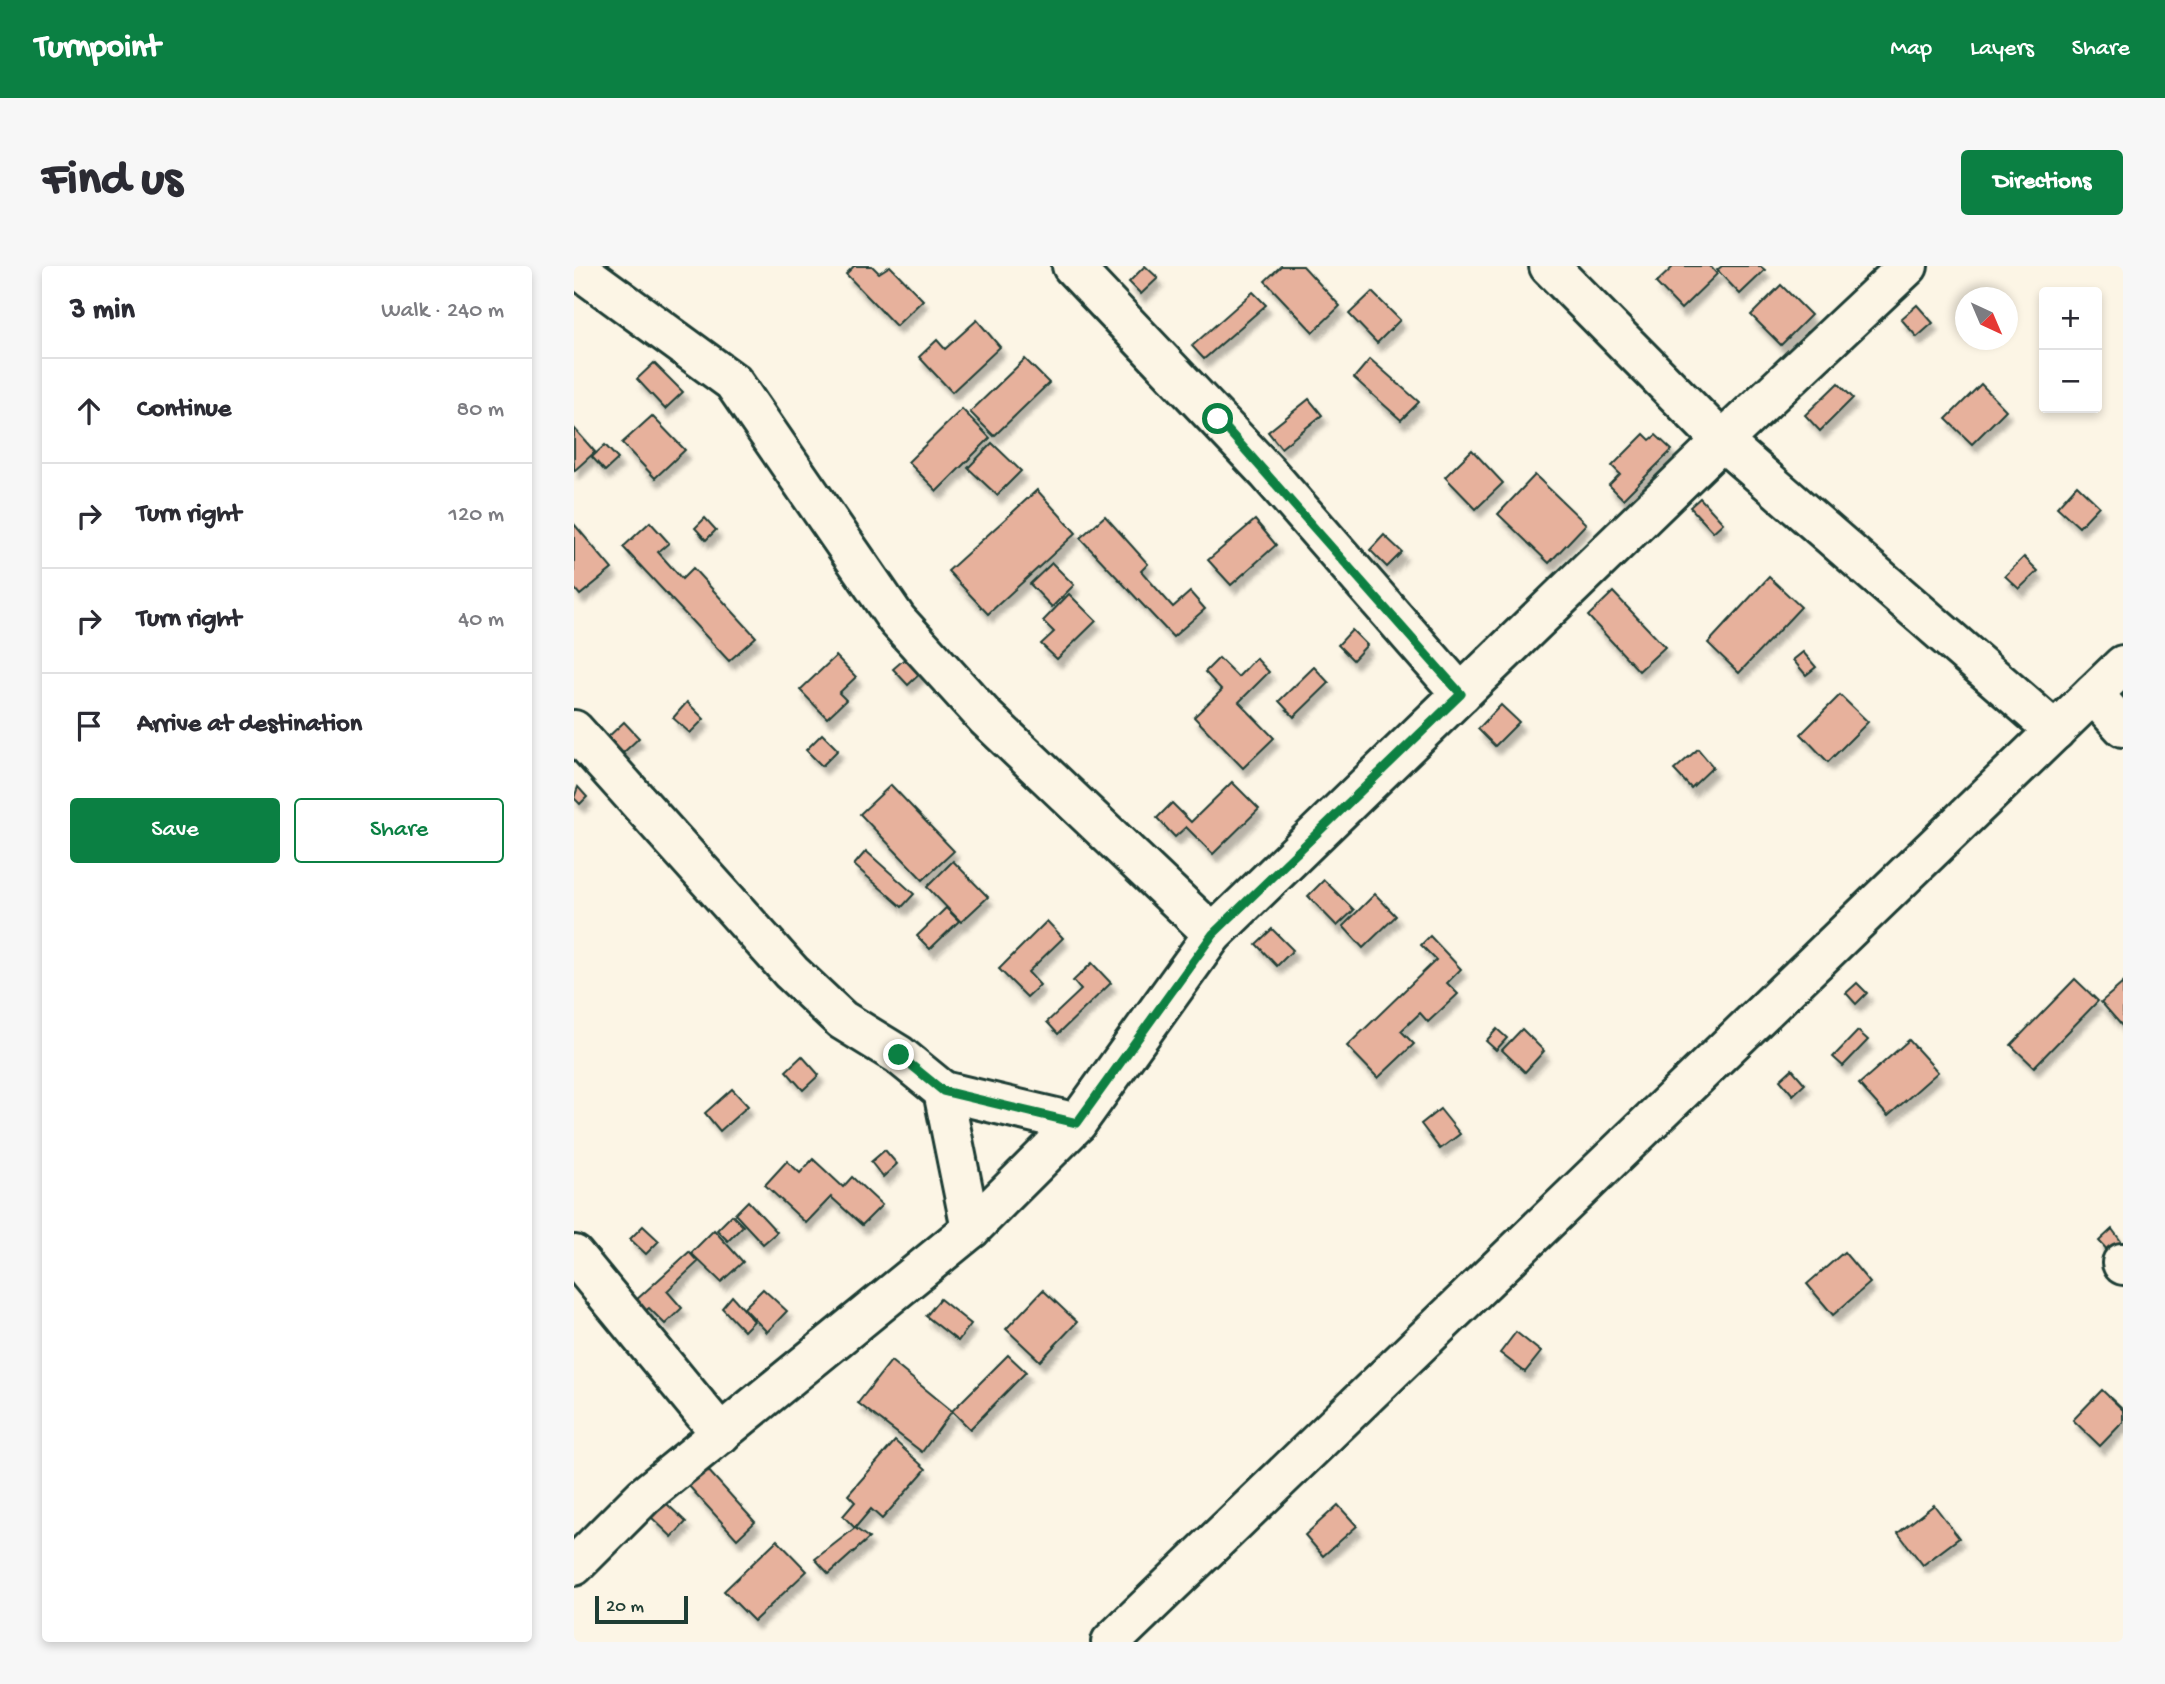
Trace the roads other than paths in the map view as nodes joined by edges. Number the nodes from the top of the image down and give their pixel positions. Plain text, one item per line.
1 (574, 266) edge
2 (1072, 266) edge
3 (1549, 266) edge
4 (1908, 266) edge
5 (1722, 441) junction
6 (2123, 665) edge
7 (1461, 694) junction
8 (2093, 694) junction
9 (2123, 727) edge
10 (574, 730) edge
11 (2055, 731) junction
12 (1213, 934) junction
13 (943, 1091) junction
14 (1077, 1123) junction
15 (971, 1229) junction
16 (574, 1255) edge
17 (722, 1434) junction
18 (574, 1566) edge
19 (1111, 1642) edge

1 - 12 street
2 - 7 street
3 - 5 street
4 - 5 street
5 - 7 street
5 - 11 street
6 - 8 street
7 - 12 street
8 - 9 street
8 - 11 street
10 - 13 street
11 - 19 street
12 - 14 street
13 - 14 street
13 - 15 street
14 - 15 street
15 - 17 street
16 - 17 street
17 - 18 street

